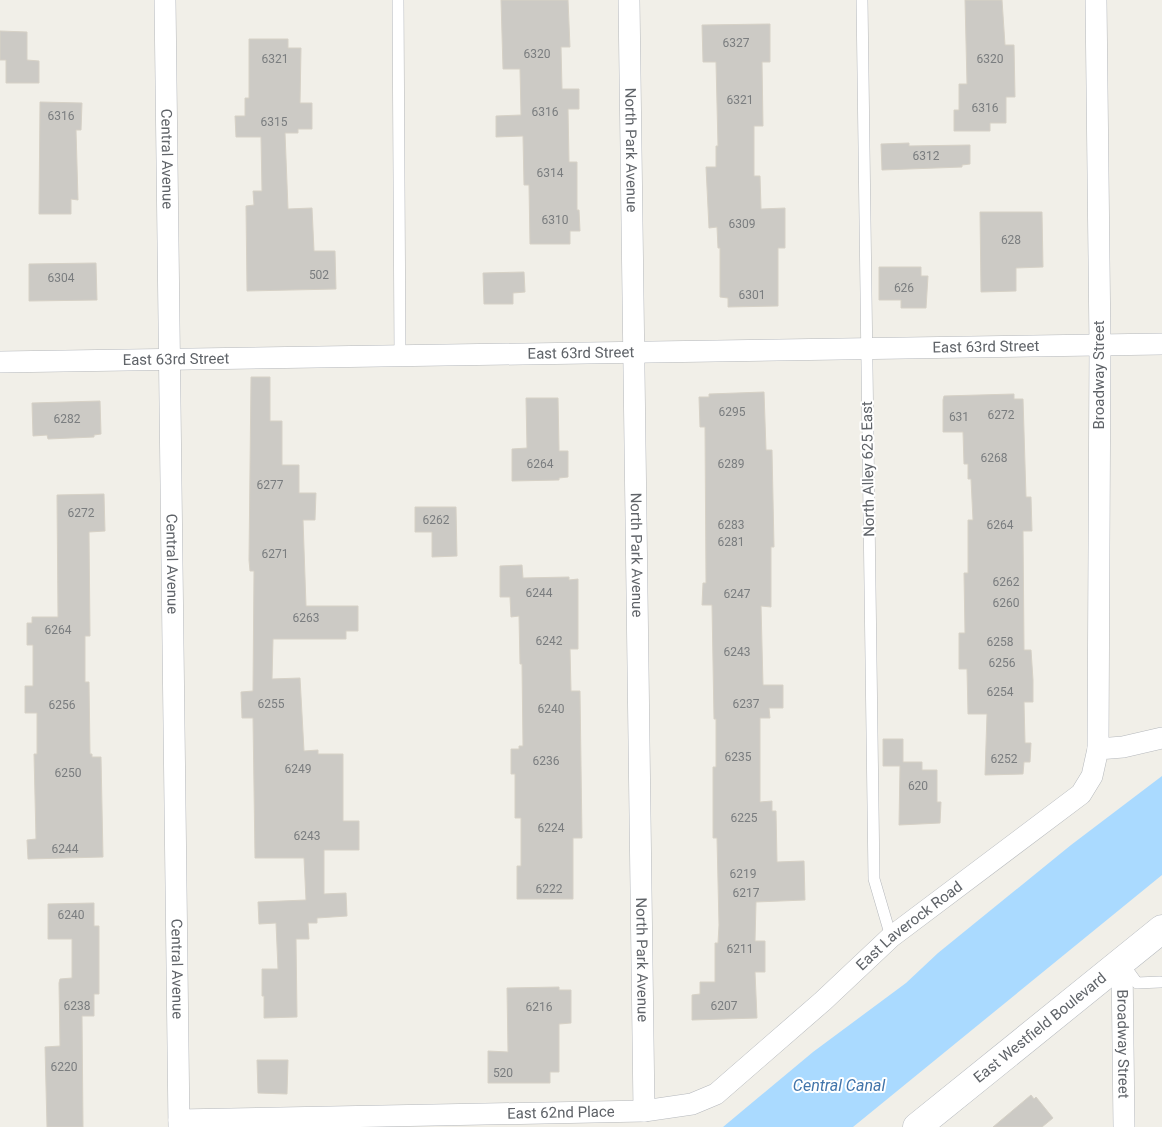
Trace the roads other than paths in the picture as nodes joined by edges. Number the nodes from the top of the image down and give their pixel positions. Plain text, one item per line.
1 (165, 0) edge
2 (398, 0) edge
3 (630, 0) edge
4 (862, 0) edge
5 (1096, 0) edge
6 (1162, 344) edge
7 (1100, 345) junction
8 (866, 349) junction
9 (633, 353) junction
10 (400, 357) junction
11 (170, 360) junction
12 (0, 362) edge
13 (1162, 738) edge
14 (1098, 749) junction
15 (1162, 930) edge
16 (891, 937) junction
17 (1127, 981) junction
18 (1160, 982) dead end
19 (644, 1111) junction
20 (179, 1124) edge
21 (917, 1127) edge
22 (1124, 1127) edge

1 - 11 street, Central Avenue
2 - 10 lane
3 - 9 street, North Park Avenue
4 - 8 lane, North Alley 625 East
5 - 7 street, Broadway Street
6 - 7 street, East 63rd Street
7 - 8 street, East 63rd Street
7 - 14 street, Broadway Street
8 - 9 street, East 63rd Street
8 - 16 lane, North Alley 625 East
9 - 10 street, East 63rd Street
9 - 19 street, North Park Avenue
10 - 11 street, East 63rd Street
11 - 12 street, East 63rd Street
11 - 20 street, Central Avenue
13 - 14 street
14 - 16 street, East Laverock Road
15 - 17 main road, East Westfield Boulevard
16 - 19 street, East Laverock Road
17 - 18 lane
17 - 21 main road, East Westfield Boulevard
17 - 22 street, Broadway Street
19 - 20 street, East 62nd Place

